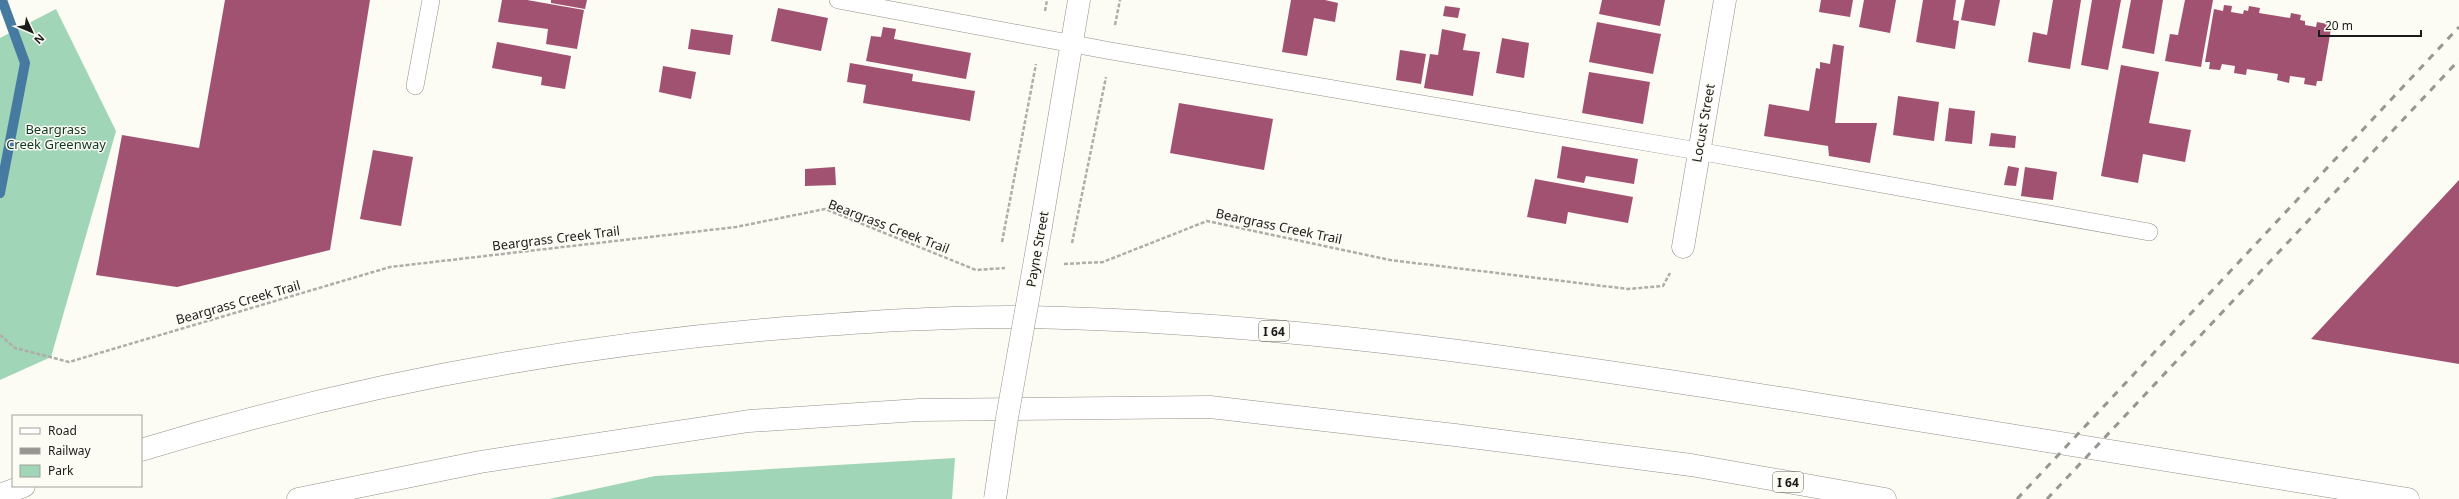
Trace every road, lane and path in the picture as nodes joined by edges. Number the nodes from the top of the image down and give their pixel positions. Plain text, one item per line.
1 (431, 0) edge
2 (838, 0) edge
3 (1047, 0) edge
4 (1079, 0) edge
5 (1120, 0) edge
6 (1725, 0) edge
7 (1040, 38) junction
8 (1072, 44) junction
9 (1111, 51) junction
10 (415, 86) dead end
11 (1698, 151) junction
12 (2149, 232) dead end
13 (1002, 242) dead end
14 (1072, 243) dead end
15 (1683, 247) joint
16 (1063, 264) dead end
17 (1008, 268) dead end
18 (0, 335) edge
19 (142, 450) edge
20 (21, 487) edge
21 (0, 495) edge
22 (298, 499) edge
23 (996, 499) edge
24 (1885, 499) edge
25 (2408, 499) edge

1 - 10 lane
2 - 7 lane
3 - 7 path
4 - 8 main road, Payne Street
5 - 9 path
6 - 11 main road, Locust Street
7 - 8 lane
7 - 13 path
8 - 9 lane
8 - 23 main road, Payne Street, bridge
9 - 11 lane
9 - 14 path
11 - 12 lane
11 - 15 main road, Locust Street
15 - 16 path, Beargrass Creek Trail
17 - 18 path, Beargrass Creek Trail
19 - 25 main road, I 64
20 - 21 main road
22 - 24 main road, I 64

